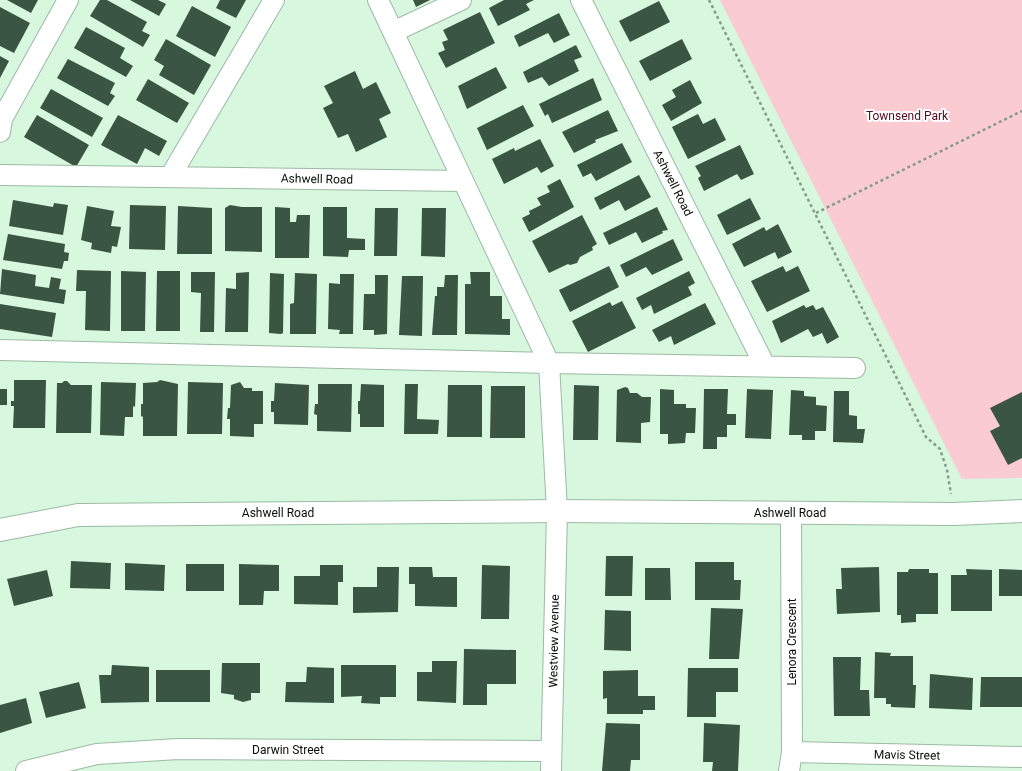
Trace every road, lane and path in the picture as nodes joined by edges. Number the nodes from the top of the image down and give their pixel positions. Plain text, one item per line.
1 (68, 0) edge
2 (274, 0) edge
3 (378, 0) edge
4 (461, 0) edge
5 (580, 0) edge
6 (709, 0) edge
7 (394, 32) junction
8 (1022, 111) edge
9 (0, 132) edge
10 (0, 175) edge
11 (170, 177) junction
12 (463, 180) junction
13 (816, 213) junction
14 (0, 350) edge
15 (549, 363) junction
16 (765, 366) junction
17 (855, 368) dead end
18 (557, 511) junction
19 (1022, 512) edge
20 (791, 513) junction
21 (954, 514) junction
22 (0, 530) edge
23 (551, 751) junction
24 (1022, 757) edge
25 (99, 762) edge
26 (790, 762) edge
27 (26, 771) edge
28 (551, 771) edge

1 - 9 street
2 - 11 street
3 - 7 street
4 - 7 street
5 - 16 street, Ashwell Road
6 - 13 path
7 - 12 street
8 - 13 path
10 - 11 street, Ashwell Road
11 - 12 street, Ashwell Road
12 - 15 street
13 - 21 path
14 - 15 street
15 - 16 street
15 - 18 street
16 - 17 street
18 - 20 street, Ashwell Road
18 - 22 street, Ashwell Road
18 - 23 street, Westview Avenue
19 - 21 street, Ashwell Road
20 - 21 street, Ashwell Road
20 - 26 street, Lenora Crescent
23 - 25 street, Darwin Street
23 - 28 street, Westview Avenue
24 - 26 street, Mavis Street
25 - 27 street, Darwin Street

